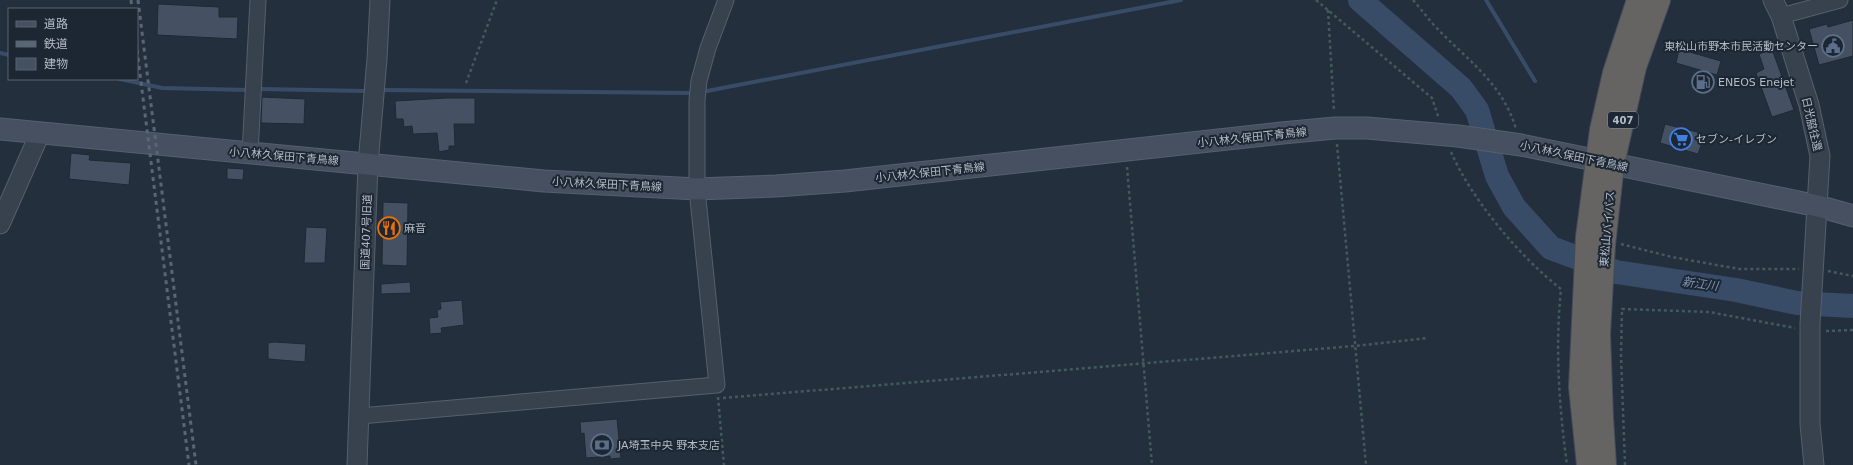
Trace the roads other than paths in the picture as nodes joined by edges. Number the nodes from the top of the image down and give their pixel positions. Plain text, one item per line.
1 (258, 0) edge
2 (380, 0) edge
3 (726, 0) edge
4 (1638, 0) edge
5 (1659, 0) edge
6 (1840, 0) edge
7 (1777, 8) edge
8 (0, 129) edge
9 (40, 133) junction
10 (250, 153) junction
11 (1605, 162) junction
12 (368, 164) junction
13 (697, 189) junction
14 (1818, 206) junction
15 (1853, 216) edge
16 (0, 224) edge
17 (1592, 292) junction
18 (360, 416) junction
19 (357, 465) edge
20 (1588, 465) edge
21 (1605, 465) edge
22 (1814, 465) edge

1 - 10 street
2 - 12 street, 国道407号旧道
3 - 13 street
4 - 11 highway, 東松山バイパス / 407
5 - 11 highway, 東松山バイパス / 407
6 - 7 street
7 - 14 street, 日光脇往還
8 - 9 main road, 小八林久保田下青鳥線
9 - 10 main road, 小八林久保田下青鳥線
9 - 16 street
10 - 12 main road, 小八林久保田下青鳥線
11 - 13 main road, 小八林久保田下青鳥線
11 - 14 main road, 小八林久保田下青鳥線
11 - 17 highway, 東松山バイパス / 407
12 - 13 main road, 小八林久保田下青鳥線
12 - 18 street, 国道407号旧道
13 - 18 street
14 - 15 main road, 小八林久保田下青鳥線
14 - 22 street, 日光脇往還
17 - 20 highway, 東松山バイパス / 407
17 - 21 highway, 東松山バイパス / 407
18 - 19 street, 国道407号旧道

